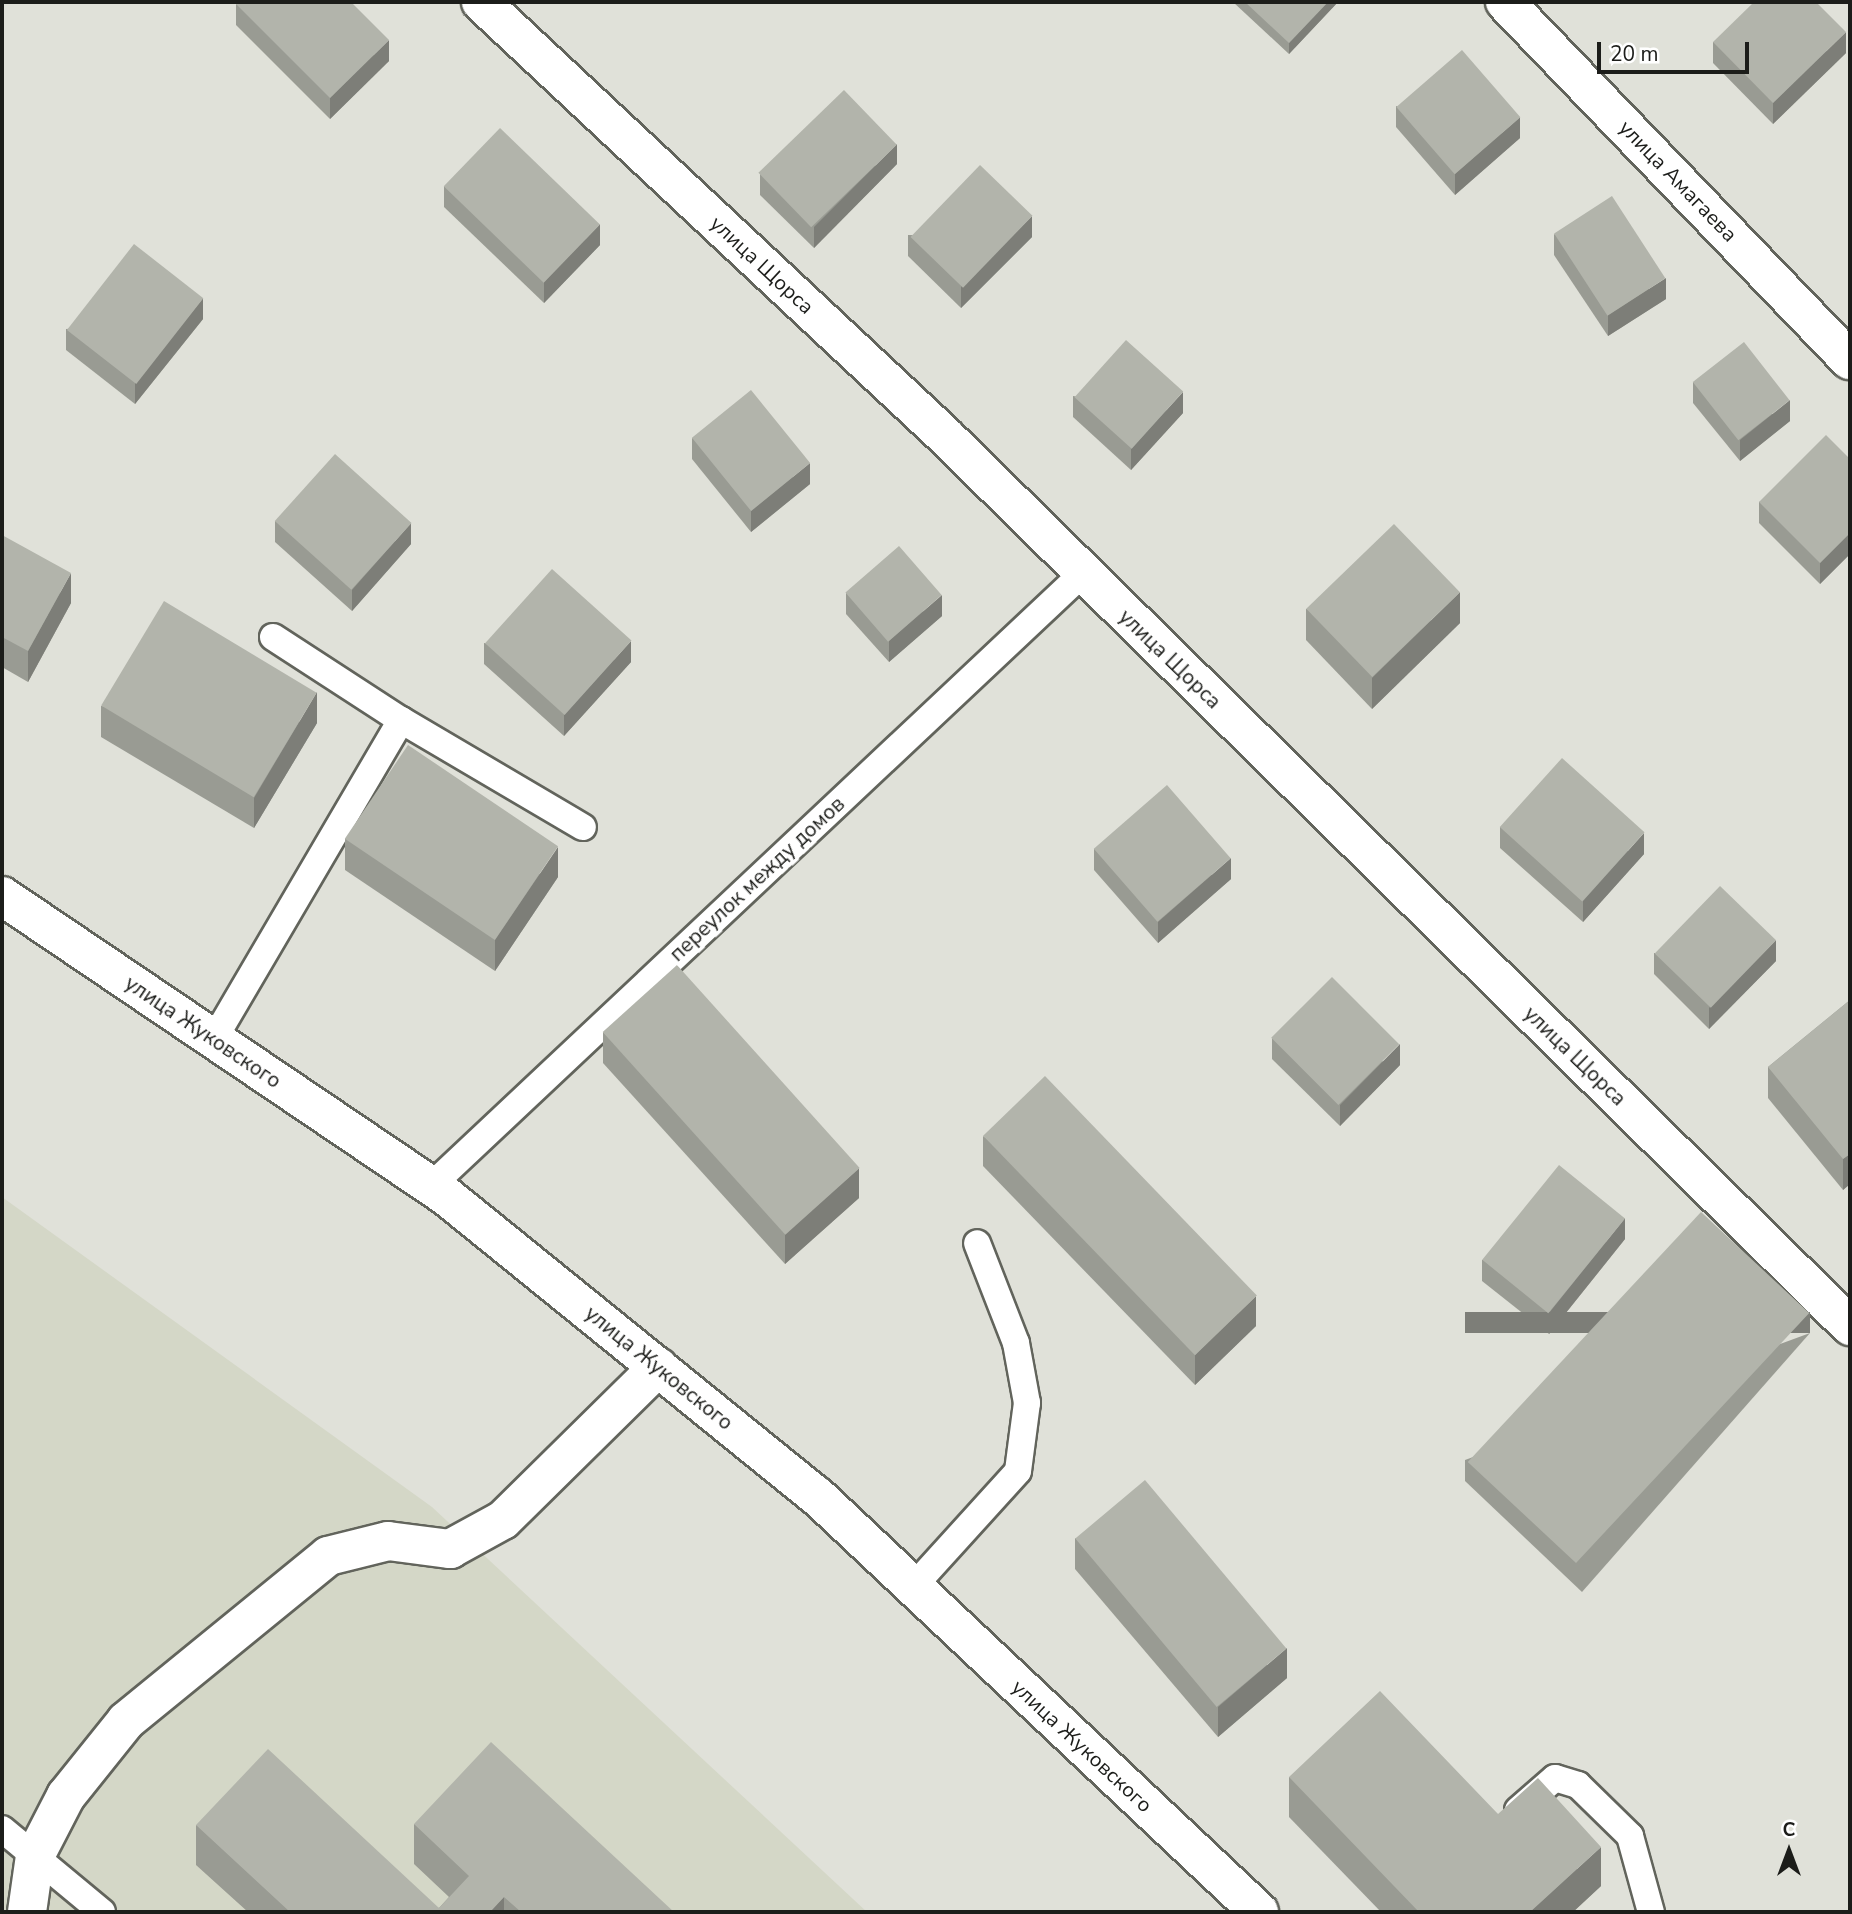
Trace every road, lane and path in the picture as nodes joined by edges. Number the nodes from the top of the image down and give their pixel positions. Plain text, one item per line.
1 (481, 2) edge
2 (1505, 2) edge
3 (1850, 360) edge
4 (1083, 573) junction
5 (274, 637) dead end
6 (401, 720) junction
7 (583, 827) dead end
8 (2, 896) edge
9 (214, 1039) junction
10 (431, 1185) junction
11 (977, 1243) dead end
12 (1850, 1326) edge
13 (658, 1367) junction
14 (913, 1587) junction
15 (1495, 1812) edge
16 (2, 1829) edge
17 (35, 1856) junction
18 (27, 1912) edge
19 (102, 1912) edge
20 (1259, 1912) edge
21 (1651, 1912) edge

1 - 4 street, улица Щорса
2 - 3 street, улица Амагаева
4 - 10 lane, переулок между домов
4 - 12 street, улица Щорса
5 - 6 lane
6 - 7 lane
6 - 9 lane
8 - 9 street, улица Жуковского
9 - 10 street, улица Жуковского
10 - 13 street, улица Жуковского
11 - 14 lane
13 - 14 street, улица Жуковского
13 - 17 street
14 - 20 street, улица Жуковского
15 - 21 lane
16 - 17 lane
17 - 18 street
17 - 19 lane

